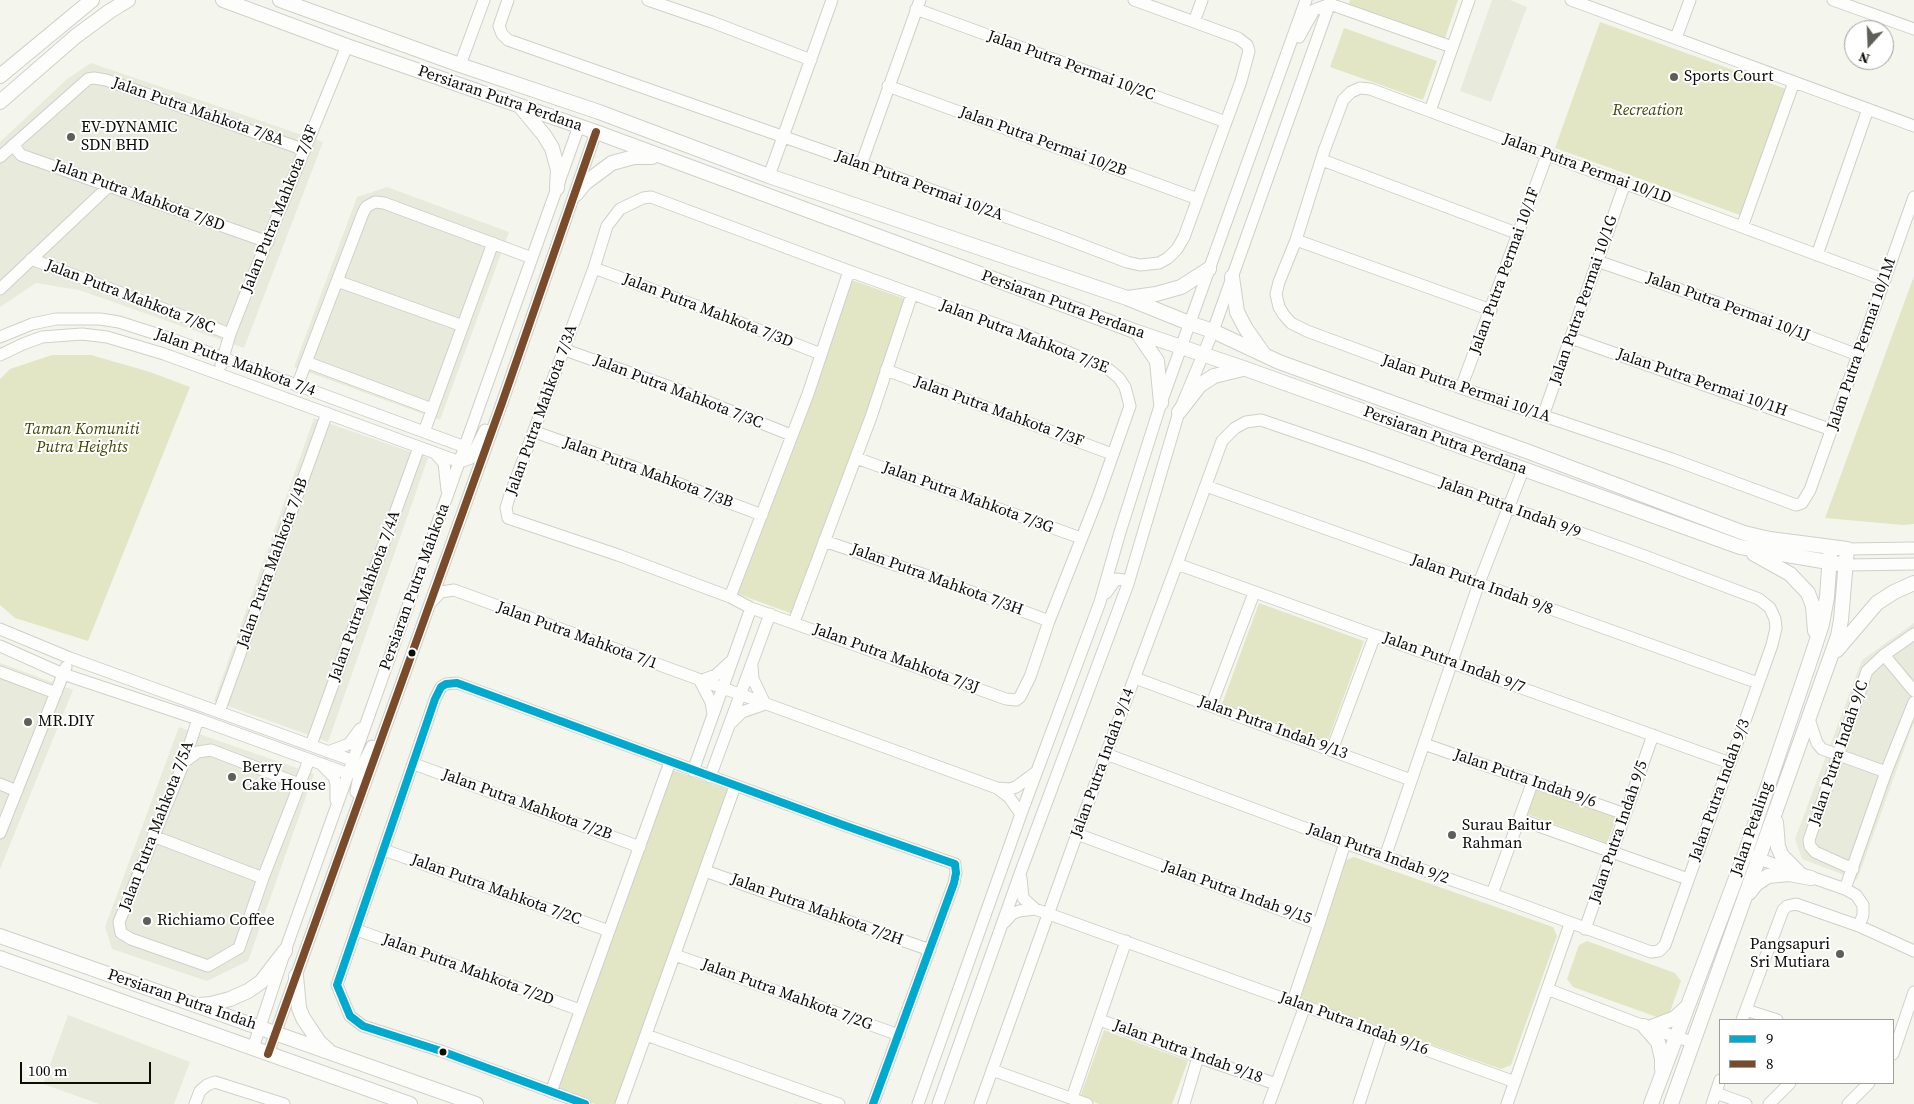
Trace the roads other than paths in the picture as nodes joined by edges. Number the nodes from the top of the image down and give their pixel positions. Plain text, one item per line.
1 (92, 0) edge
2 (128, 0) edge
3 (223, 0) edge
4 (280, 0) edge
5 (484, 0) edge
6 (508, 0) edge
7 (648, 0) edge
8 (832, 0) edge
9 (1134, 0) edge
10 (1202, 0) edge
11 (1341, 0) edge
12 (1469, 0) edge
13 (1570, 0) edge
14 (1690, 0) edge
15 (1833, 0) edge
16 (1330, 2) edge
17 (1302, 4) edge
18 (918, 5) edge
19 (1600, 5) edge
20 (1348, 11) junction
21 (1325, 16) junction
22 (1194, 22) junction
23 (1914, 29) edge
24 (1676, 38) junction
25 (347, 46) junction
26 (1452, 47) junction
27 (1288, 51) junction
28 (811, 60) junction
29 (460, 65) junction
30 (0, 76) edge
31 (1794, 82) junction
32 (888, 86) junction
33 (541, 92) junction
34 (0, 102) edge
35 (519, 106) junction
36 (1868, 109) junction
37 (1430, 111) junction
38 (1226, 122) junction
39 (1914, 126) edge
40 (588, 127) junction
41 (640, 127) junction
42 (784, 137) junction
43 (13, 145) junction
44 (305, 150) junction
45 (1323, 155) junction
46 (1547, 155) junction
47 (0, 157) edge
48 (660, 157) junction
49 (861, 165) junction
50 (769, 176) junction
51 (1625, 183) junction
52 (108, 186) junction
53 (557, 188) junction
54 (576, 194) junction
55 (1914, 197) edge
56 (1198, 199) junction
57 (626, 206) joint
58 (1742, 227) junction
59 (1519, 234) junction
60 (1296, 240) junction
61 (268, 242) junction
62 (493, 243) junction
63 (1817, 255) junction
64 (532, 258) junction
65 (31, 259) junction
66 (1597, 261) junction
67 (594, 268) junction
68 (1209, 269) junction
69 (849, 272) junction
70 (1232, 277) junction
71 (1885, 280) junction
72 (337, 281) junction
73 (0, 289) edge
74 (912, 294) junction
75 (1127, 298) junction
76 (1491, 310) junction
77 (1190, 323) junction
78 (463, 326) junction
79 (1213, 331) junction
80 (1137, 332) junction
81 (230, 334) junction
82 (0, 337) edge
83 (1571, 338) junction
84 (1181, 346) junction
85 (565, 350) junction
86 (821, 354) junction
87 (1203, 354) junction
88 (0, 355) edge
89 (1858, 355) junction
90 (223, 359) junction
91 (306, 362) junction
92 (1278, 362) junction
93 (1246, 369) junction
94 (886, 370) junction
95 (218, 373) junction
96 (297, 386) junction
97 (1461, 388) junction
98 (502, 403) junction
99 (1160, 403) junction
100 (479, 406) junction
101 (432, 408) junction
102 (1179, 412) junction
103 (328, 413) junction
104 (1543, 416) junction
105 (1235, 428) joint
106 (1832, 430) junction
107 (424, 432) junction
108 (535, 432) junction
109 (791, 435) junction
110 (438, 438) junction
111 (419, 447) junction
112 (435, 453) junction
113 (1112, 454) junction
114 (465, 456) junction
115 (856, 458) junction
116 (1523, 470) junction
117 (1206, 486) junction
118 (1810, 490) joint
119 (446, 499) junction
120 (1509, 507) junction
121 (461, 514) junction
122 (762, 515) junction
123 (1081, 538) junction
124 (824, 541) junction
125 (1740, 547) junction
126 (1830, 547) junction
127 (1847, 548) junction
128 (1914, 548) edge
129 (1830, 563) junction
130 (1177, 564) junction
131 (1914, 564) edge
132 (1846, 565) junction
133 (443, 566) junction
134 (1914, 583) edge
135 (1128, 584) junction
136 (1479, 584) junction
137 (454, 590) junction
138 (1254, 593) junction
139 (730, 597) junction
140 (1100, 602) junction
141 (430, 603) junction
142 (751, 608) junction
143 (770, 614) junction
144 (1775, 618) joint
145 (1049, 621) junction
146 (794, 622) junction
147 (0, 629) edge
148 (1914, 634) edge
149 (1375, 635) junction
150 (0, 646) edge
151 (1813, 652) junction
152 (1884, 656) junction
153 (734, 657) junction
154 (70, 658) junction
155 (1830, 658) junction
156 (753, 660) junction
157 (1451, 664) junction
158 (0, 672) edge
159 (63, 674) junction
160 (1030, 677) joint
161 (1135, 678) junction
162 (700, 681) junction
163 (1758, 683) junction
164 (722, 689) junction
165 (1914, 691) edge
166 (56, 693) junction
167 (740, 696) junction
168 (1914, 702) edge
169 (765, 704) junction
170 (1212, 706) junction
171 (219, 712) junction
172 (713, 718) junction
173 (1809, 718) junction
174 (202, 721) junction
175 (367, 722) junction
176 (731, 723) junction
177 (386, 727) junction
178 (1653, 735) junction
179 (1424, 744) junction
180 (311, 746) junction
181 (211, 750) junction
182 (1332, 750) junction
183 (328, 752) junction
184 (1106, 754) junction
185 (1838, 755) junction
186 (314, 761) junction
187 (184, 762) junction
188 (670, 762) junction
189 (1730, 763) junction
190 (414, 764) junction
191 (357, 765) junction
192 (1036, 772) junction
193 (1886, 772) junction
194 (349, 774) junction
195 (702, 774) junction
196 (1411, 780) junction
197 (1533, 781) junction
198 (0, 784) edge
199 (299, 784) junction
200 (735, 786) junction
201 (997, 788) junction
202 (17, 791) junction
203 (336, 810) junction
204 (1776, 813) junction
205 (1021, 814) junction
206 (1626, 814) junction
207 (1520, 819) junction
208 (351, 823) junction
209 (0, 833) edge
210 (1077, 834) junction
211 (153, 836) junction
212 (1345, 843) junction
213 (640, 847) junction
214 (384, 850) junction
215 (1613, 852) junction
216 (1744, 854) junction
217 (1385, 857) junction
218 (1759, 860) junction
219 (1852, 868) junction
220 (705, 871) junction
221 (1021, 871) junction
222 (1798, 872) junction
223 (263, 878) junction
224 (1812, 878) junction
225 (1688, 879) junction
226 (1845, 889) junction
227 (1492, 894) junction
228 (1746, 896) junction
229 (1034, 909) junction
230 (1049, 914) junction
231 (1319, 924) junction
232 (1570, 924) junction
233 (1859, 926) junction
234 (1585, 929) junction
235 (357, 930) junction
236 (1001, 930) junction
237 (609, 931) junction
238 (0, 936) edge
239 (1126, 941) junction
240 (930, 950) junction
241 (285, 951) junction
242 (1914, 951) edge
243 (1651, 952) joint
244 (675, 955) junction
245 (0, 958) edge
246 (296, 976) junction
247 (1548, 989) junction
248 (1914, 992) edge
249 (977, 995) junction
250 (1293, 1001) junction
251 (194, 1005) junction
252 (1305, 1006) junction
253 (1686, 1008) junction
254 (952, 1009) junction
255 (580, 1010) junction
256 (1744, 1015) edge
257 (1770, 1019) edge
258 (1100, 1020) junction
259 (1646, 1027) junction
260 (259, 1028) junction
261 (275, 1034) junction
262 (1382, 1034) junction
263 (646, 1035) junction
264 (899, 1035) junction
265 (1676, 1037) junction
266 (1692, 1042) junction
267 (253, 1048) junction
268 (1894, 1051) edge
269 (268, 1054) junction
270 (332, 1054) junction
271 (1198, 1057) junction
272 (992, 1070) junction
273 (1663, 1074) junction
274 (1516, 1082) junction
275 (1719, 1083) edge
276 (1276, 1084) junction
277 (1789, 1084) edge
278 (1868, 1084) edge
279 (551, 1092) junction
280 (1716, 1092) junction
281 (1072, 1098) junction
282 (195, 1104) edge
283 (284, 1104) edge
284 (410, 1104) edge
285 (476, 1104) edge
286 (585, 1104) edge
287 (621, 1104) edge
288 (839, 1104) edge
289 (873, 1104) edge
290 (918, 1104) edge
291 (938, 1104) edge
292 (980, 1104) edge
293 (1087, 1104) edge
294 (1184, 1104) edge
295 (1269, 1104) edge
296 (1359, 1104) edge
297 (1507, 1104) edge
298 (1651, 1104) edge
299 (1671, 1104) edge
300 (1712, 1104) edge
301 (1746, 1104) edge
302 (1769, 1104) edge
303 (1848, 1104) edge

1 - 30 main road
2 - 34 main road
3 - 25 main road, Persiaran Putra Perdana
4 - 29 main road, Persiaran Putra Perdana
5 - 29 street
6 - 42 street, Jalan Putra Permai 10/2A
7 - 28 street
8 - 28 street
9 - 22 street
10 - 22 street
11 - 20 street
12 - 26 street
13 - 19 street
14 - 24 street
15 - 23 street
16 - 20 street
16 - 21 street
16 - 27 street
17 - 27 street
18 - 32 street
18 - 38 street, Jalan Putra Permai 10/2C
19 - 24 street
20 - 21 street
20 - 26 street
21 - 70 street
22 - 38 street, Jalan Putra Permai 10/2A
24 - 31 street
25 - 35 main road, Persiaran Putra Perdana
25 - 44 street, Jalan Putra Mahkota 7/8F
26 - 37 street
27 - 68 street
28 - 42 street
29 - 33 main road, Persiaran Putra Perdana
31 - 36 street
31 - 58 street
32 - 49 street
32 - 56 street, Jalan Putra Permai 10/2B
33 - 40 main road
33 - 41 main road, Persiaran Putra Perdana
35 - 40 main road, Persiaran Putra Perdana
35 - 53 main road
36 - 39 street
36 - 63 street
37 - 45 street, Jalan Putra Permai 10/1D
37 - 46 street, Jalan Putra Permai 10/1D
38 - 56 street, Jalan Putra Permai 10/2A
40 - 41 main road
40 - 48 main road, Persiaran Putra Perdana
40 - 53 street, Persiaran Putra Mahkota
40 - 54 street, Persiaran Putra Mahkota
41 - 50 main road, Persiaran Putra Perdana
42 - 49 street, Jalan Putra Permai 10/2A
42 - 50 street
43 - 44 street, Jalan Putra Mahkota 7/8A
43 - 47 street, Jalan Putra Mahkota 7/8A
43 - 52 street, Jalan Putra Mahkota 7/8D
44 - 61 street, Jalan Putra Mahkota 7/8F
45 - 59 street
45 - 60 street, Jalan Putra Permai 10/1A
46 - 51 street, Jalan Putra Permai 10/1D
46 - 59 street, Jalan Putra Permai 10/1F
48 - 54 main road
48 - 80 main road, Persiaran Putra Perdana
49 - 56 street, Jalan Putra Permai 10/2A
50 - 75 main road, Persiaran Putra Perdana
51 - 58 street, Jalan Putra Permai 10/1D
51 - 66 street, Jalan Putra Permai 10/1G
52 - 61 street, Jalan Putra Mahkota 7/8D
52 - 65 street
53 - 64 street, Persiaran Putra Mahkota
54 - 98 street, Persiaran Putra Mahkota
55 - 71 street, Jalan Putra Permai 10/1M
57 - 67 street, Jalan Putra Mahkota 7/3A
57 - 69 street, Jalan Putra Mahkota 7/3E
58 - 63 street, Jalan Putra Permai 10/1D
59 - 76 street, Jalan Putra Permai 10/1F
60 - 76 street
60 - 97 street, Jalan Putra Permai 10/1A
61 - 81 street, Jalan Putra Mahkota 7/8F
62 - 64 street
62 - 72 street
62 - 78 street
63 - 71 street, Jalan Putra Permai 10/1D
64 - 100 street, Persiaran Putra Mahkota
65 - 73 street
65 - 81 street, Jalan Putra Mahkota 7/8C
66 - 83 street, Jalan Putra Permai 10/1G
66 - 89 street, Jalan Putra Permai 10/1J
67 - 85 street, Jalan Putra Mahkota 7/3A
67 - 86 street, Jalan Putra Mahkota 7/3D
68 - 75 main road
68 - 77 street
69 - 74 street, Jalan Putra Mahkota 7/3E
69 - 86 street
70 - 79 street
70 - 92 main road
71 - 89 street, Jalan Putra Permai 10/1M
72 - 78 street
72 - 91 street
74 - 94 street
74 - 113 street, Jalan Putra Mahkota 7/3E
75 - 77 main road, Persiaran Putra Perdana
76 - 97 street, Jalan Putra Permai 10/1F
77 - 79 main road, Persiaran Putra Perdana
77 - 84 street
78 - 101 street
79 - 87 street
79 - 92 main road, Persiaran Putra Perdana
80 - 84 main road, Persiaran Putra Perdana
80 - 99 main road
81 - 90 street, Jalan Putra Mahkota 7/8F
82 - 90 street, Jalan Putra Mahkota 7/4
83 - 104 street, Jalan Putra Permai 10/1G
83 - 106 street, Jalan Putra Permai 10/1H
84 - 87 main road, Persiaran Putra Perdana
84 - 99 street
85 - 108 street, Jalan Putra Mahkota 7/3A
85 - 109 street, Jalan Putra Mahkota 7/3C
86 - 109 street
87 - 93 main road, Persiaran Putra Perdana
87 - 102 street
88 - 95 street, Jalan Putra Mahkota 7/4
89 - 106 street, Jalan Putra Permai 10/1M
90 - 95 street, Jalan Putra Mahkota 7/8F
90 - 96 street, Jalan Putra Mahkota 7/4
91 - 96 street
91 - 101 street
92 - 126 main road, Persiaran Putra Perdana
93 - 102 main road
93 - 116 main road, Persiaran Putra Perdana
94 - 113 street, Jalan Putra Mahkota 7/3F
94 - 115 street
95 - 103 street, Jalan Putra Mahkota 7/4
96 - 107 street, Jalan Putra Mahkota 7/4
97 - 104 street, Jalan Putra Permai 10/1A
98 - 114 street
98 - 121 street, Persiaran Putra Mahkota
99 - 140 street
100 - 110 street
100 - 114 street, Persiaran Putra Mahkota
101 - 107 street
102 - 135 street
103 - 111 street, Jalan Putra Mahkota 7/4
103 - 171 street, Jalan Putra Mahkota 7/4B
104 - 118 street, Jalan Putra Permai 10/1A
105 - 117 street, Jalan Putra Indah 9/14
105 - 120 street, Jalan Putra Indah 9/9
106 - 118 street, Jalan Putra Permai 10/1M
107 - 110 street, Jalan Putra Mahkota 7/4
108 - 122 street, Jalan Putra Mahkota 7/3B
108 - 139 street, Jalan Putra Mahkota 7/3A
109 - 122 street
110 - 114 street, Jalan Putra Mahkota 7/4
111 - 112 street, Jalan Putra Mahkota 7/4
111 - 180 street, Jalan Putra Mahkota 7/4A
112 - 114 street, Jalan Putra Mahkota 7/4
112 - 119 street
113 - 123 street, Jalan Putra Mahkota 7/3E
114 - 119 street, Persiaran Putra Mahkota
114 - 121 street
115 - 123 street, Jalan Putra Mahkota 7/3G
115 - 124 street
116 - 120 street
116 - 125 main road, Persiaran Putra Perdana
117 - 130 street, Jalan Putra Indah 9/14
117 - 136 street, Jalan Putra Indah 9/8
119 - 175 street, Persiaran Putra Mahkota
120 - 136 street
120 - 144 street, Jalan Putra Indah 9/9
121 - 133 street, Persiaran Putra Mahkota
122 - 139 street
123 - 145 street, Jalan Putra Mahkota 7/3E
124 - 145 street, Jalan Putra Mahkota 7/3H
124 - 146 street
125 - 129 main road, Persiaran Putra Perdana
125 - 151 main road
126 - 127 main road, Persiaran Putra Perdana
126 - 129 main road, Jalan Petaling
127 - 128 street, Persiaran Putra Perdana
127 - 132 main road, Jalan Petaling
129 - 132 main road, Persiaran Putra Perdana
129 - 151 main road, Jalan Petaling
130 - 138 street, Jalan Putra Indah 9/7
130 - 161 street, Jalan Putra Indah 9/14
131 - 132 street, Persiaran Putra Perdana
132 - 155 main road, Jalan Petaling
133 - 137 street
133 - 141 street, Persiaran Putra Mahkota
134 - 155 main road
135 - 140 street
135 - 221 street
136 - 157 street
136 - 163 street, Jalan Putra Indah 9/8
137 - 141 street
137 - 162 street, Jalan Putra Mahkota 7/1
138 - 149 street, Jalan Putra Indah 9/7
138 - 170 street
139 - 142 street, Jalan Putra Mahkota 7/3A
140 - 192 street
141 - 177 street, Persiaran Putra Mahkota
142 - 143 street, Jalan Putra Mahkota 7/3J
142 - 153 street
143 - 146 street, Jalan Putra Mahkota 7/3J
143 - 156 street
144 - 163 street, Jalan Putra Indah 9/3
145 - 160 street, Jalan Putra Mahkota 7/3E
146 - 160 street, Jalan Putra Mahkota 7/3J
147 - 154 street
148 - 152 street, Jalan Putra Indah 9/C
149 - 157 street, Jalan Putra Indah 9/7
149 - 182 street
150 - 159 street
151 - 216 main road, Jalan Petaling
152 - 165 street
152 - 185 street, Jalan Putra Indah 9/C
153 - 162 street
153 - 164 street
154 - 159 street
154 - 171 street
155 - 173 main road, Jalan Petaling
156 - 167 street
156 - 169 street
157 - 178 street, Jalan Putra Indah 9/7
157 - 179 street
158 - 166 street
159 - 166 street
159 - 174 street
161 - 170 street, Jalan Putra Indah 9/13
161 - 184 street, Jalan Putra Indah 9/14
162 - 164 street, Jalan Putra Mahkota 7/1
162 - 172 street
163 - 189 street, Jalan Putra Indah 9/3
164 - 167 street, Jalan Putra Mahkota 7/1
164 - 172 street
166 - 202 street
167 - 169 street, Jalan Putra Mahkota 7/1
167 - 176 street
168 - 193 street
169 - 176 street
169 - 201 street, Jalan Putra Mahkota 7/1
170 - 182 street, Jalan Putra Indah 9/13
171 - 180 street
172 - 195 street
173 - 185 street
173 - 204 main road, Jalan Petaling
174 - 181 street
174 - 186 street
174 - 187 street, Jalan Putra Mahkota 7/5A
175 - 183 street
175 - 191 street, Persiaran Putra Mahkota
176 - 195 street
177 - 191 street
177 - 208 street, Persiaran Putra Mahkota
178 - 189 street, Jalan Putra Indah 9/7
178 - 206 street, Jalan Putra Indah 9/5
179 - 196 street
179 - 197 street, Jalan Putra Indah 9/6
180 - 183 street
181 - 187 street
181 - 199 street
182 - 196 street, Jalan Putra Indah 9/13
183 - 191 street
184 - 210 street, Jalan Putra Indah 9/14
184 - 212 street, Jalan Putra Indah 9/2
185 - 193 street
185 - 219 street, Jalan Putra Indah 9/C
186 - 194 street
186 - 199 street, Jalan Putra Mahkota 7/5A
186 - 203 street
187 - 211 street, Jalan Putra Mahkota 7/5A
188 - 190 street
188 - 195 street
188 - 213 street
189 - 225 street, Jalan Putra Indah 9/3
190 - 213 street, Jalan Putra Mahkota 7/2B
190 - 214 street
191 - 194 street
191 - 208 street
192 - 201 street, Jalan Putra Mahkota 7/1
192 - 205 street
193 - 219 street
194 - 203 street
195 - 200 street
196 - 217 street
197 - 206 street, Jalan Putra Indah 9/6
197 - 207 street
198 - 202 street
199 - 223 street, Jalan Putra Mahkota 7/5A
200 - 220 street
200 - 240 street
201 - 205 street, Jalan Putra Mahkota 7/1
202 - 209 street
203 - 241 street
204 - 218 main road, Jalan Petaling
204 - 222 main road
205 - 254 street
206 - 215 street, Jalan Putra Indah 9/5
207 - 215 street
207 - 227 street
208 - 246 street, Persiaran Putra Mahkota
210 - 230 street, Jalan Putra Indah 9/14
210 - 231 street, Jalan Putra Indah 9/15
211 - 223 street
211 - 223 street, Jalan Putra Mahkota 7/5A
212 - 217 street, Jalan Putra Indah 9/2
212 - 231 street, Jalan Putra Indah 9/15
213 - 237 street
214 - 235 street
214 - 237 street, Jalan Putra Mahkota 7/2C
215 - 225 street
215 - 234 street, Jalan Putra Indah 9/5
216 - 218 street
216 - 253 main road, Jalan Petaling
217 - 227 street, Jalan Putra Indah 9/2
218 - 222 street
218 - 228 main road, Jalan Petaling
219 - 226 street
220 - 240 street, Jalan Putra Mahkota 7/2H
220 - 244 street
221 - 229 street
221 - 236 street
222 - 224 street
224 - 226 street
224 - 228 main road
225 - 243 street, Jalan Putra Indah 9/3
226 - 233 street
227 - 232 street, Jalan Putra Indah 9/2
228 - 266 main road, Jalan Petaling
229 - 230 street, Jalan Putra Indah 9/16
229 - 236 street
230 - 239 street, Jalan Putra Indah 9/16
230 - 272 street, Jalan Putra Indah 9/14
231 - 250 street
232 - 234 street, Jalan Putra Indah 9/2
232 - 247 street
233 - 242 street
233 - 256 street
234 - 243 street, Jalan Putra Indah 9/2
235 - 255 street, Jalan Putra Mahkota 7/2D
235 - 279 street
236 - 249 street
237 - 255 street
238 - 251 main road, Persiaran Putra Indah
239 - 250 street, Jalan Putra Indah 9/16
239 - 258 street
240 - 264 street
241 - 251 main road
241 - 260 street
244 - 263 street
244 - 264 street, Jalan Putra Mahkota 7/2G
245 - 267 main road, Persiaran Putra Indah
246 - 261 street, Persiaran Putra Mahkota
246 - 270 main road
247 - 259 street
247 - 274 street
248 - 268 street
249 - 254 street
249 - 291 street
250 - 252 street, Jalan Putra Indah 9/16
251 - 260 main road, Persiaran Putra Indah
252 - 262 street, Jalan Putra Indah 9/16
252 - 276 street
253 - 259 main road
253 - 265 main road, Jalan Petaling
254 - 290 street
255 - 279 street
256 - 257 street
258 - 271 street, Jalan Putra Indah 9/18
258 - 281 street
259 - 265 street
259 - 273 main road
260 - 261 main road, Persiaran Putra Indah
260 - 267 street
261 - 269 street, Persiaran Putra Mahkota
261 - 270 main road, Persiaran Putra Indah
262 - 274 street, Jalan Putra Indah 9/16
262 - 296 street
263 - 287 street
263 - 288 street
264 - 289 street
265 - 266 street
265 - 273 main road, Jalan Petaling
266 - 299 main road, Jalan Petaling
267 - 269 main road, Persiaran Putra Indah
269 - 284 main road, Persiaran Putra Indah
270 - 285 main road, Persiaran Putra Indah
271 - 276 street, Jalan Putra Indah 9/18
271 - 294 street
272 - 281 street
272 - 292 street, Jalan Putra Indah 9/14
273 - 298 main road, Jalan Petaling
274 - 297 street
275 - 280 street
276 - 295 street
277 - 302 street
278 - 303 street
279 - 286 street
280 - 300 street
280 - 301 street
281 - 293 street
282 - 283 street

